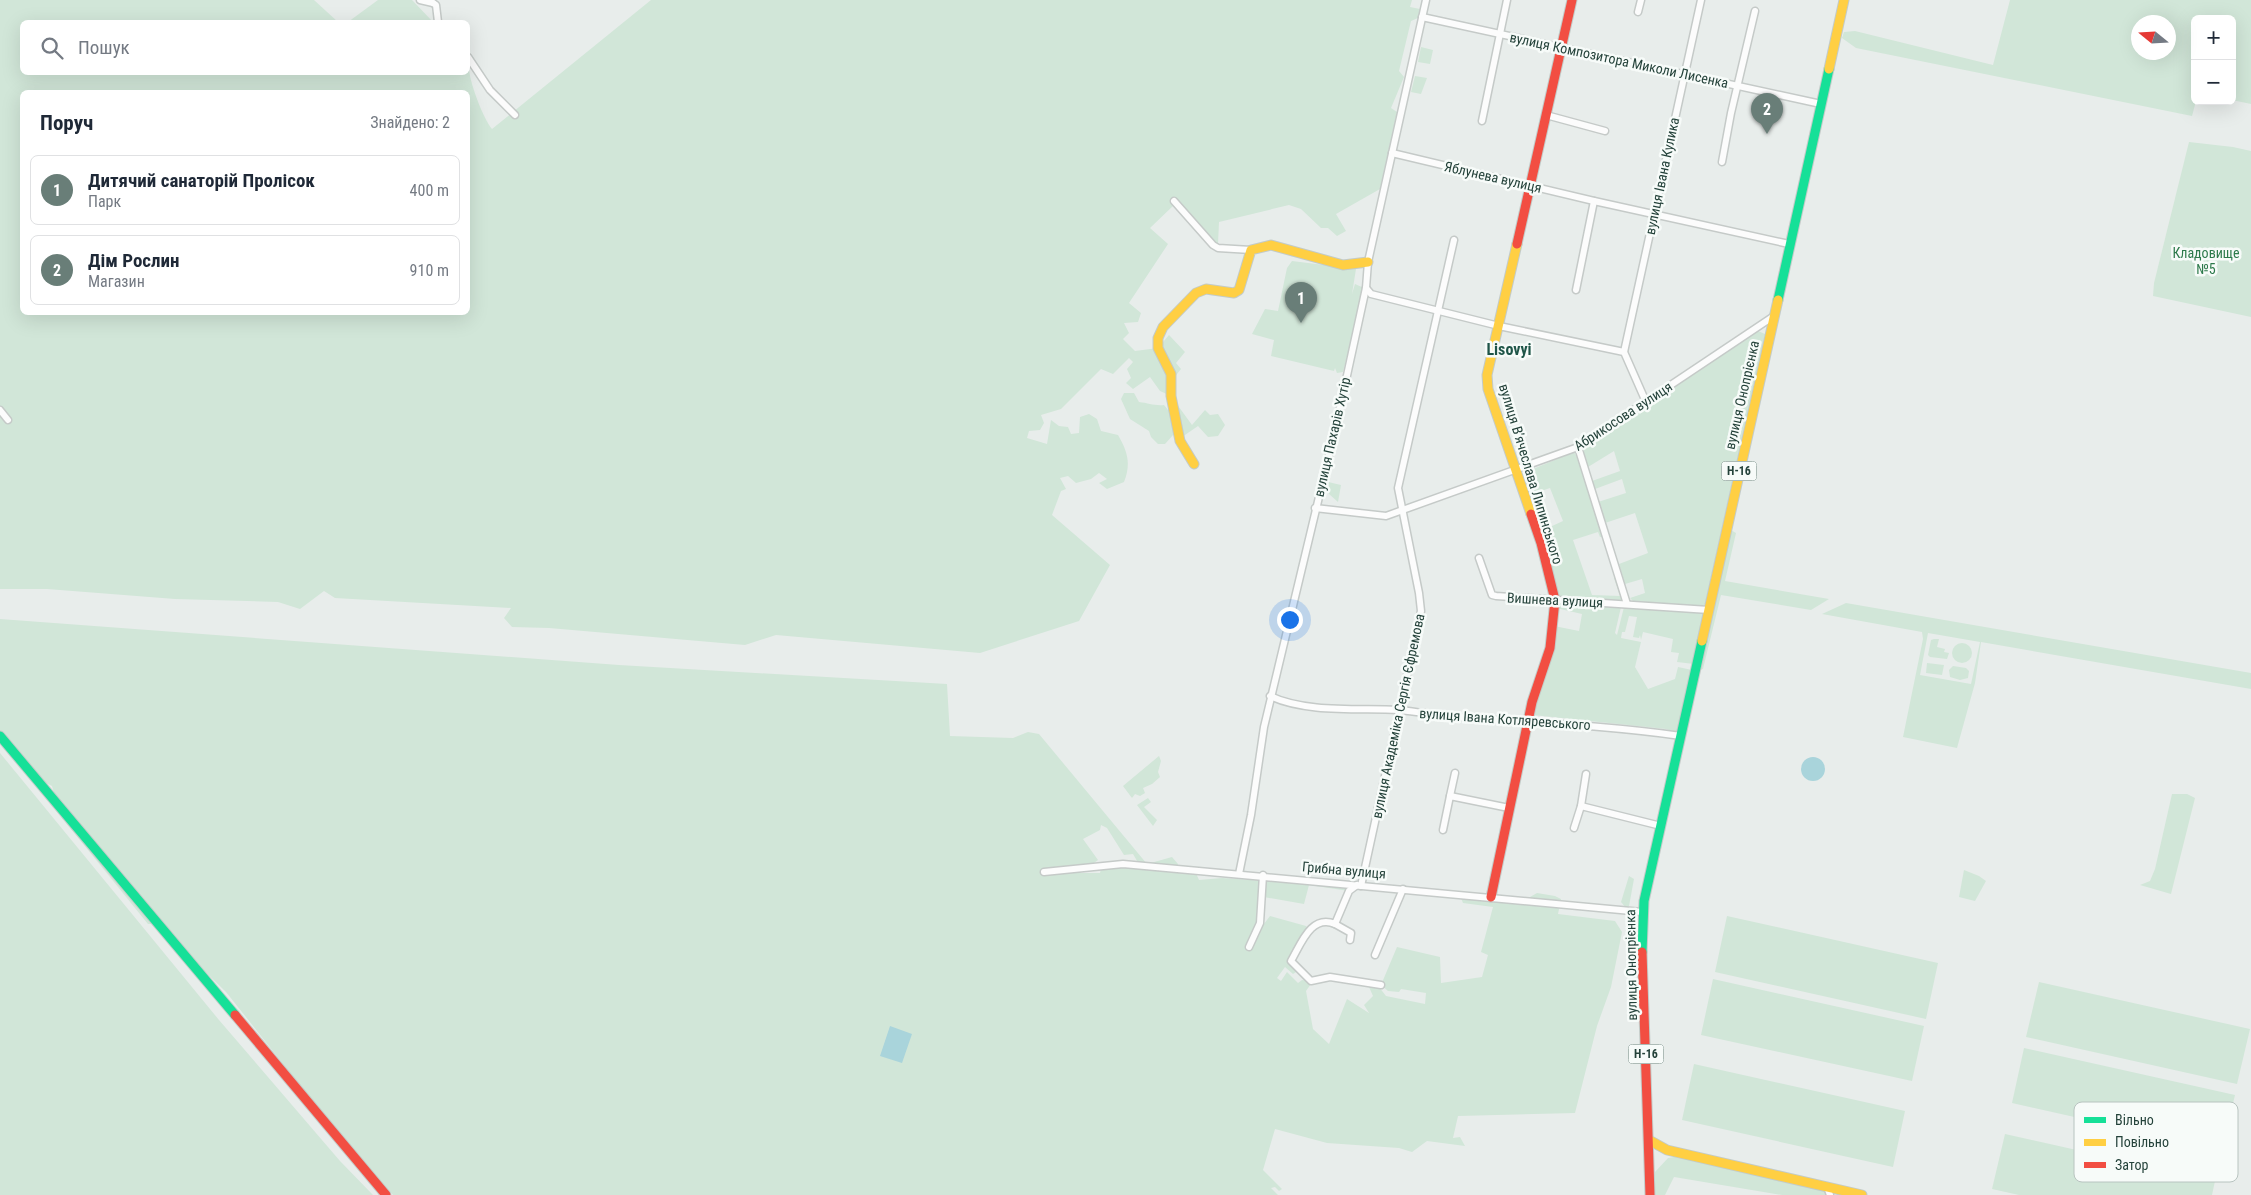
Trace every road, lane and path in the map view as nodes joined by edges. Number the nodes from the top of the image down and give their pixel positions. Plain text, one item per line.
1 (420, 0) edge
2 (1426, 0) edge
3 (1507, 0) edge
4 (1572, 0) edge
5 (1640, 0) edge
6 (1701, 0) edge
7 (1844, 0) edge
8 (435, 1) edge
9 (1755, 11) dead end
10 (1638, 12) dead end
11 (1422, 17) junction
12 (438, 20) edge
13 (1501, 34) junction
14 (1562, 46) junction
15 (470, 60) edge
16 (1684, 74) junction
17 (1737, 86) junction
18 (1821, 104) junction
19 (515, 115) dead end
20 (1546, 115) junction
21 (1482, 121) dead end
22 (1605, 131) dead end
23 (1392, 153) junction
24 (1722, 162) dead end
25 (1529, 185) junction
26 (1174, 201) dead end
27 (1594, 201) junction
28 (1654, 215) junction
29 (1454, 240) dead end
30 (1790, 244) junction
31 (1251, 250) junction
32 (1368, 262) junction
33 (1366, 288) junction
34 (1576, 290) dead end
35 (1438, 312) junction
36 (1774, 316) junction
37 (1499, 326) junction
38 (1624, 352) junction
39 (1646, 402) junction
40 (0, 410) edge
41 (8, 420) dead end
42 (1578, 447) junction
43 (1194, 464) dead end
44 (1515, 470) junction
45 (1315, 508) junction
46 (1400, 509) junction
47 (1479, 558) dead end
48 (1555, 600) junction
49 (1627, 604) junction
50 (1709, 610) junction
51 (1270, 696) junction
52 (1400, 710) junction
53 (1530, 720) junction
54 (0, 736) edge
55 (1681, 736) junction
56 (1454, 773) dead end
57 (1586, 774) dead end
58 (1450, 796) junction
59 (1581, 806) junction
60 (1509, 808) junction
61 (1661, 826) junction
62 (1574, 828) dead end
63 (1443, 830) dead end
64 (1044, 872) dead end
65 (1239, 874) junction
66 (1263, 875) junction
67 (1346, 884) junction
68 (1359, 885) junction
69 (1403, 888) junction
70 (1349, 891) junction
71 (1491, 897) junction
72 (1642, 912) junction
73 (1335, 924) junction
74 (1350, 940) dead end
75 (1249, 947) dead end
76 (1375, 955) dead end
77 (1381, 985) dead end
78 (1649, 1140) junction
79 (1829, 1191) edge
80 (386, 1195) edge
81 (1650, 1195) edge
82 (1862, 1195) edge

1 - 8 street
2 - 11 street, вулиця Пахарів Хутір
3 - 13 street, вулиця Композитора Миколи Лисенка
4 - 14 street, вулиця Вʼячеслава Липинського
5 - 10 street
6 - 16 street, вулиця Івана Кулика
7 - 18 street, вулиця Онопрієнка / Н-16
8 - 12 street
9 - 17 street, вулиця Композитора Миколи Лисенка
11 - 13 street, вулиця Композитора Миколи Лисенка
11 - 23 street, вулиця Пахарів Хутір
13 - 14 street, вулиця Композитора Миколи Лисенка
13 - 21 street, вулиця Композитора Миколи Лисенка
14 - 16 street, вулиця Композитора Миколи Лисенка
14 - 20 street, вулиця Вʼячеслава Липинського
15 - 19 street
16 - 17 street, вулиця Композитора Миколи Лисенка
16 - 28 street, вулиця Івана Кулика
17 - 18 street, вулиця Композитора Миколи Лисенка
17 - 24 street, вулиця Композитора Миколи Лисенка
18 - 30 street, вулиця Онопрієнка / Н-16
20 - 22 street
20 - 25 street, вулиця Вʼячеслава Липинського
23 - 25 street, Яблунева вулиця
23 - 32 street, вулиця Пахарів Хутір
25 - 27 street, Яблунева вулиця
25 - 37 street, вулиця Вʼячеслава Липинського
26 - 31 street
27 - 28 street, Яблунева вулиця
27 - 34 street
28 - 30 street, Яблунева вулиця
28 - 38 street, вулиця Івана Кулика
29 - 35 street, вулиця Академіка Сергія Єфремова
30 - 36 street, вулиця Онопрієнка / Н-16
31 - 32 street
31 - 43 street
32 - 33 street, вулиця Пахарів Хутір
33 - 35 street
33 - 45 street, вулиця Пахарів Хутір
35 - 37 street
35 - 46 street, вулиця Академіка Сергія Єфремова
36 - 39 street, Абрикосова вулиця
36 - 50 street, вулиця Онопрієнка / Н-16
37 - 38 street
37 - 44 street, вулиця Вʼячеслава Липинського
38 - 39 street
39 - 42 street, Абрикосова вулиця
40 - 41 street
42 - 44 street, Абрикосова вулиця
42 - 49 street, Вишнева вулиця
44 - 46 street, Абрикосова вулиця
44 - 48 street, вулиця Вʼячеслава Липинського
45 - 46 street, Абрикосова вулиця
45 - 51 street, вулиця Пахарів Хутір
46 - 52 street, вулиця Академіка Сергія Єфремова
47 - 48 street, Вишнева вулиця
48 - 49 street, Вишнева вулиця
48 - 53 street, вулиця Вʼячеслава Липинського
49 - 50 street, Вишнева вулиця
50 - 55 street, вулиця Онопрієнка / Н-16
51 - 52 street, вулиця Івана Котляревського
51 - 65 street, вулиця Пахарів Хутір
52 - 53 street, вулиця Івана Котляревського
52 - 68 street, вулиця Академіка Сергія Єфремова
53 - 55 street, вулиця Івана Котляревського
53 - 60 street, вулиця Вʼячеслава Липинського
54 - 80 street
55 - 61 street, вулиця Онопрієнка / Н-16
56 - 58 street
57 - 59 street
58 - 60 street
58 - 63 street
59 - 61 street
59 - 62 street
60 - 71 street, вулиця Вʼячеслава Липинського
61 - 72 street, вулиця Онопрієнка / Н-16
64 - 65 street, Грибна вулиця
65 - 66 street, Грибна вулиця
66 - 67 street, Грибна вулиця
66 - 75 street
67 - 68 street, Грибна вулиця
67 - 70 street
68 - 69 street, Грибна вулиця
68 - 70 street
69 - 71 street, Грибна вулиця
69 - 76 street
70 - 73 street
71 - 72 street, Грибна вулиця
72 - 78 street, вулиця Онопрієнка / Н-16
73 - 74 street
73 - 77 street
78 - 79 street
78 - 81 street, вулиця Онопрієнка / Н-16
79 - 82 street

